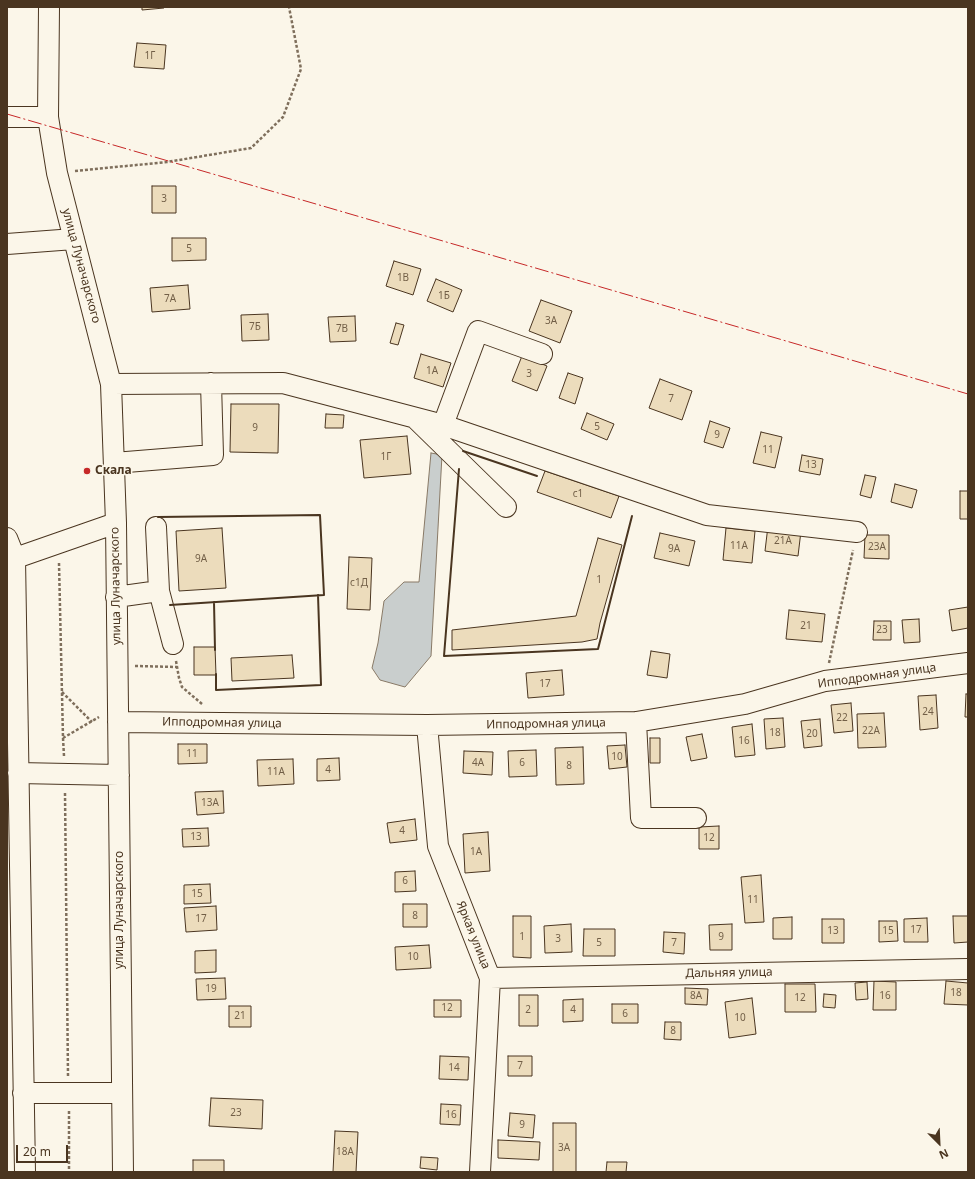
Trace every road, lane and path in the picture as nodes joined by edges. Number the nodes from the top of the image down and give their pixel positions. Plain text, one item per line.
1 (49, 7) edge
2 (289, 7) edge
3 (48, 117) junction
4 (7, 118) edge
5 (57, 173) junction
6 (74, 239) junction
7 (7, 244) edge
8 (542, 354) dead end
9 (211, 383) junction
10 (112, 384) junction
11 (414, 418) junction
12 (443, 425) junction
13 (114, 463) junction
14 (506, 507) dead end
15 (116, 523) junction
16 (156, 527) dead end
17 (857, 532) joint
18 (7, 538) edge
19 (58, 543) junction
20 (11, 560) edge
21 (159, 591) junction
22 (116, 596) junction
23 (173, 644) joint
24 (968, 663) edge
25 (117, 665) junction
26 (177, 668) junction
27 (825, 681) junction
28 (62, 692) junction
29 (110, 719) junction
30 (92, 722) junction
31 (636, 722) junction
32 (214, 723) junction
33 (427, 725) junction
34 (64, 738) junction
35 (18, 773) junction
36 (64, 774) junction
37 (119, 775) junction
38 (696, 818) dead end
39 (968, 969) edge
40 (490, 978) junction
41 (23, 1093) junction
42 (68, 1093) junction
43 (121, 1093) junction
44 (25, 1172) edge
45 (69, 1172) edge
46 (122, 1172) edge
47 (480, 1172) edge

1 - 3 street, улица Луначарского
2 - 5 path
3 - 4 street
3 - 5 street, улица Луначарского
5 - 6 street, улица Луначарского
6 - 7 street
6 - 10 street, улица Луначарского
8 - 12 street
9 - 10 street
9 - 11 street
9 - 13 street
10 - 13 street, улица Луначарского
11 - 12 street
11 - 14 street
12 - 17 street
13 - 15 street, улица Луначарского
15 - 19 street
15 - 22 street, улица Луначарского
16 - 21 street
17 - 27 path
18 - 20 street
19 - 20 street
19 - 28 path
20 - 35 street
21 - 22 street
21 - 23 street
22 - 25 street, улица Луначарского
23 - 26 path
24 - 27 street, Ипподромная улица
25 - 26 path
25 - 29 street, улица Луначарского
26 - 32 path
27 - 31 street, Ипподромная улица
28 - 30 path
28 - 34 path
29 - 30 path
29 - 32 street, Ипподромная улица
29 - 37 street, улица Луначарского
30 - 34 path
31 - 33 street, Ипподромная улица
31 - 38 street
32 - 33 street, Ипподромная улица
33 - 40 street, Яркая улица
34 - 36 path
35 - 36 street
35 - 41 street
36 - 37 street
36 - 42 path
37 - 43 street, улица Луначарского
39 - 40 street, Дальняя улица
40 - 47 street, Яркая улица
41 - 42 street
41 - 44 street
42 - 43 street
42 - 45 path
43 - 46 street, улица Луначарского

